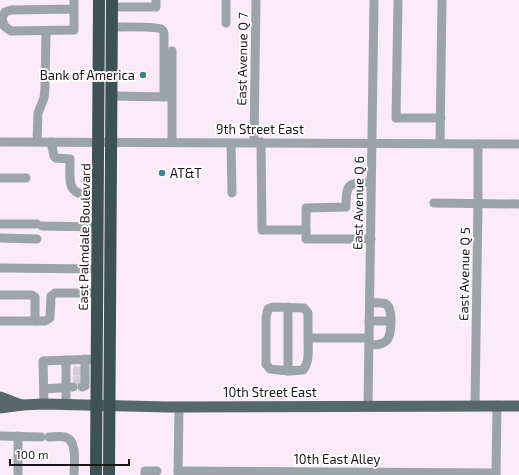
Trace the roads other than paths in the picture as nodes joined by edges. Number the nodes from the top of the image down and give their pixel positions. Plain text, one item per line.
1 (99, 0) edge
2 (156, 0) edge
3 (226, 0) edge
4 (256, 0) edge
5 (374, 0) edge
6 (398, 0) edge
7 (442, 0) edge
8 (74, 4) edge
9 (112, 4) edge
10 (1, 18) edge
11 (226, 23) dead end
12 (112, 27) junction
13 (46, 31) junction
14 (172, 51) dead end
15 (112, 96) junction
16 (168, 97) junction
17 (440, 118) junction
18 (0, 142) edge
19 (37, 142) junction
20 (51, 142) junction
21 (99, 142) junction
22 (112, 142) junction
23 (172, 142) junction
24 (258, 142) junction
25 (232, 143) junction
26 (372, 143) junction
27 (440, 143) junction
28 (478, 144) junction
29 (519, 144) edge
30 (0, 178) edge
31 (26, 178) dead end
32 (371, 182) junction
33 (232, 193) dead end
34 (98, 198) junction
35 (434, 203) dead end
36 (478, 203) junction
37 (519, 204) edge
38 (0, 224) edge
39 (98, 227) junction
40 (306, 230) junction
41 (0, 238) edge
42 (37, 239) dead end
43 (371, 239) junction
44 (0, 268) edge
45 (97, 269) junction
46 (97, 293) junction
47 (0, 295) edge
48 (370, 303) junction
49 (288, 307) junction
50 (0, 321) edge
51 (369, 321) junction
52 (390, 321) junction
53 (35, 322) junction
54 (308, 338) junction
55 (369, 341) junction
56 (91, 359) junction
57 (66, 360) junction
58 (288, 371) junction
59 (76, 379) junction
60 (97, 380) junction
61 (44, 388) junction
62 (0, 397) edge
63 (44, 404) junction
64 (66, 404) junction
65 (22, 405) junction
66 (96, 405) junction
67 (109, 405) junction
68 (368, 406) junction
69 (475, 406) junction
70 (497, 406) junction
71 (519, 406) edge
72 (179, 407) junction
73 (1, 411) edge
74 (0, 436) edge
75 (18, 436) junction
76 (157, 471) dead end
77 (178, 473) edge
78 (496, 474) edge
79 (18, 475) edge
80 (74, 475) edge
81 (96, 475) edge
82 (109, 475) edge
83 (145, 475) edge

1 - 21 highway, East Palmdale Boulevard
2 - 9 street
3 - 11 street
4 - 24 street, East Avenue Q 7
5 - 26 street, East Avenue Q 6
6 - 17 street
7 - 17 street
8 - 10 street
8 - 13 street
9 - 12 highway, East Palmdale Boulevard
10 - 13 street
12 - 15 highway, East Palmdale Boulevard
12 - 16 street
13 - 19 street
14 - 16 street
15 - 16 street
15 - 22 highway, East Palmdale Boulevard
16 - 23 street
17 - 27 street
18 - 19 street, 9th Street East
19 - 20 street, 9th Street East
20 - 21 street, 9th Street East
20 - 34 street
21 - 22 street, 9th Street East
21 - 34 highway, East Palmdale Boulevard
22 - 23 street, 9th Street East
22 - 67 highway, East Palmdale Boulevard
23 - 25 street, 9th Street East
24 - 25 street, 9th Street East
24 - 26 street, 9th Street East
24 - 40 street, East Avenue Q 7
25 - 33 street
26 - 27 street, 9th Street East
26 - 32 street, East Avenue Q 6
27 - 28 street, 9th Street East
28 - 29 street, 9th Street East
28 - 36 street, East Avenue Q 5
30 - 31 street
32 - 40 street
32 - 43 street, East Avenue Q 6
34 - 39 highway, East Palmdale Boulevard
35 - 36 street
36 - 37 street
36 - 69 street, East Avenue Q 5
38 - 39 street
39 - 45 highway, East Palmdale Boulevard
40 - 43 street
41 - 42 street
43 - 48 street, East Avenue Q 6
44 - 45 street
45 - 46 highway, East Palmdale Boulevard
46 - 53 street
46 - 56 highway, East Palmdale Boulevard
47 - 53 street
48 - 51 street, East Avenue Q 6
48 - 52 street
49 - 54 street
49 - 58 street
49 - 58 street
50 - 53 street
51 - 52 street
51 - 55 street, East Avenue Q 6
52 - 55 street
54 - 55 street
54 - 58 street
55 - 68 street, East Avenue Q 6
56 - 57 street
56 - 59 street
56 - 60 highway, East Palmdale Boulevard
57 - 59 street
57 - 61 street
59 - 60 street
59 - 61 street
59 - 64 street
60 - 66 highway, East Palmdale Boulevard
61 - 63 street
62 - 65 main road, 10th Street East
63 - 64 main road, 10th Street East
63 - 65 main road, 10th Street East
64 - 66 main road, 10th Street East
65 - 73 main road, 10th Street East
66 - 67 main road, 10th Street East
66 - 81 highway, East Palmdale Boulevard
67 - 72 main road, 10th Street East
67 - 82 highway, East Palmdale Boulevard
68 - 69 main road, 10th Street East
68 - 72 main road, 10th Street East
69 - 70 main road, 10th Street East
70 - 71 main road, 10th Street East
70 - 78 street
72 - 77 street
74 - 75 street
75 - 79 street
75 - 80 street
76 - 83 street
77 - 78 street, 10th East Alley

